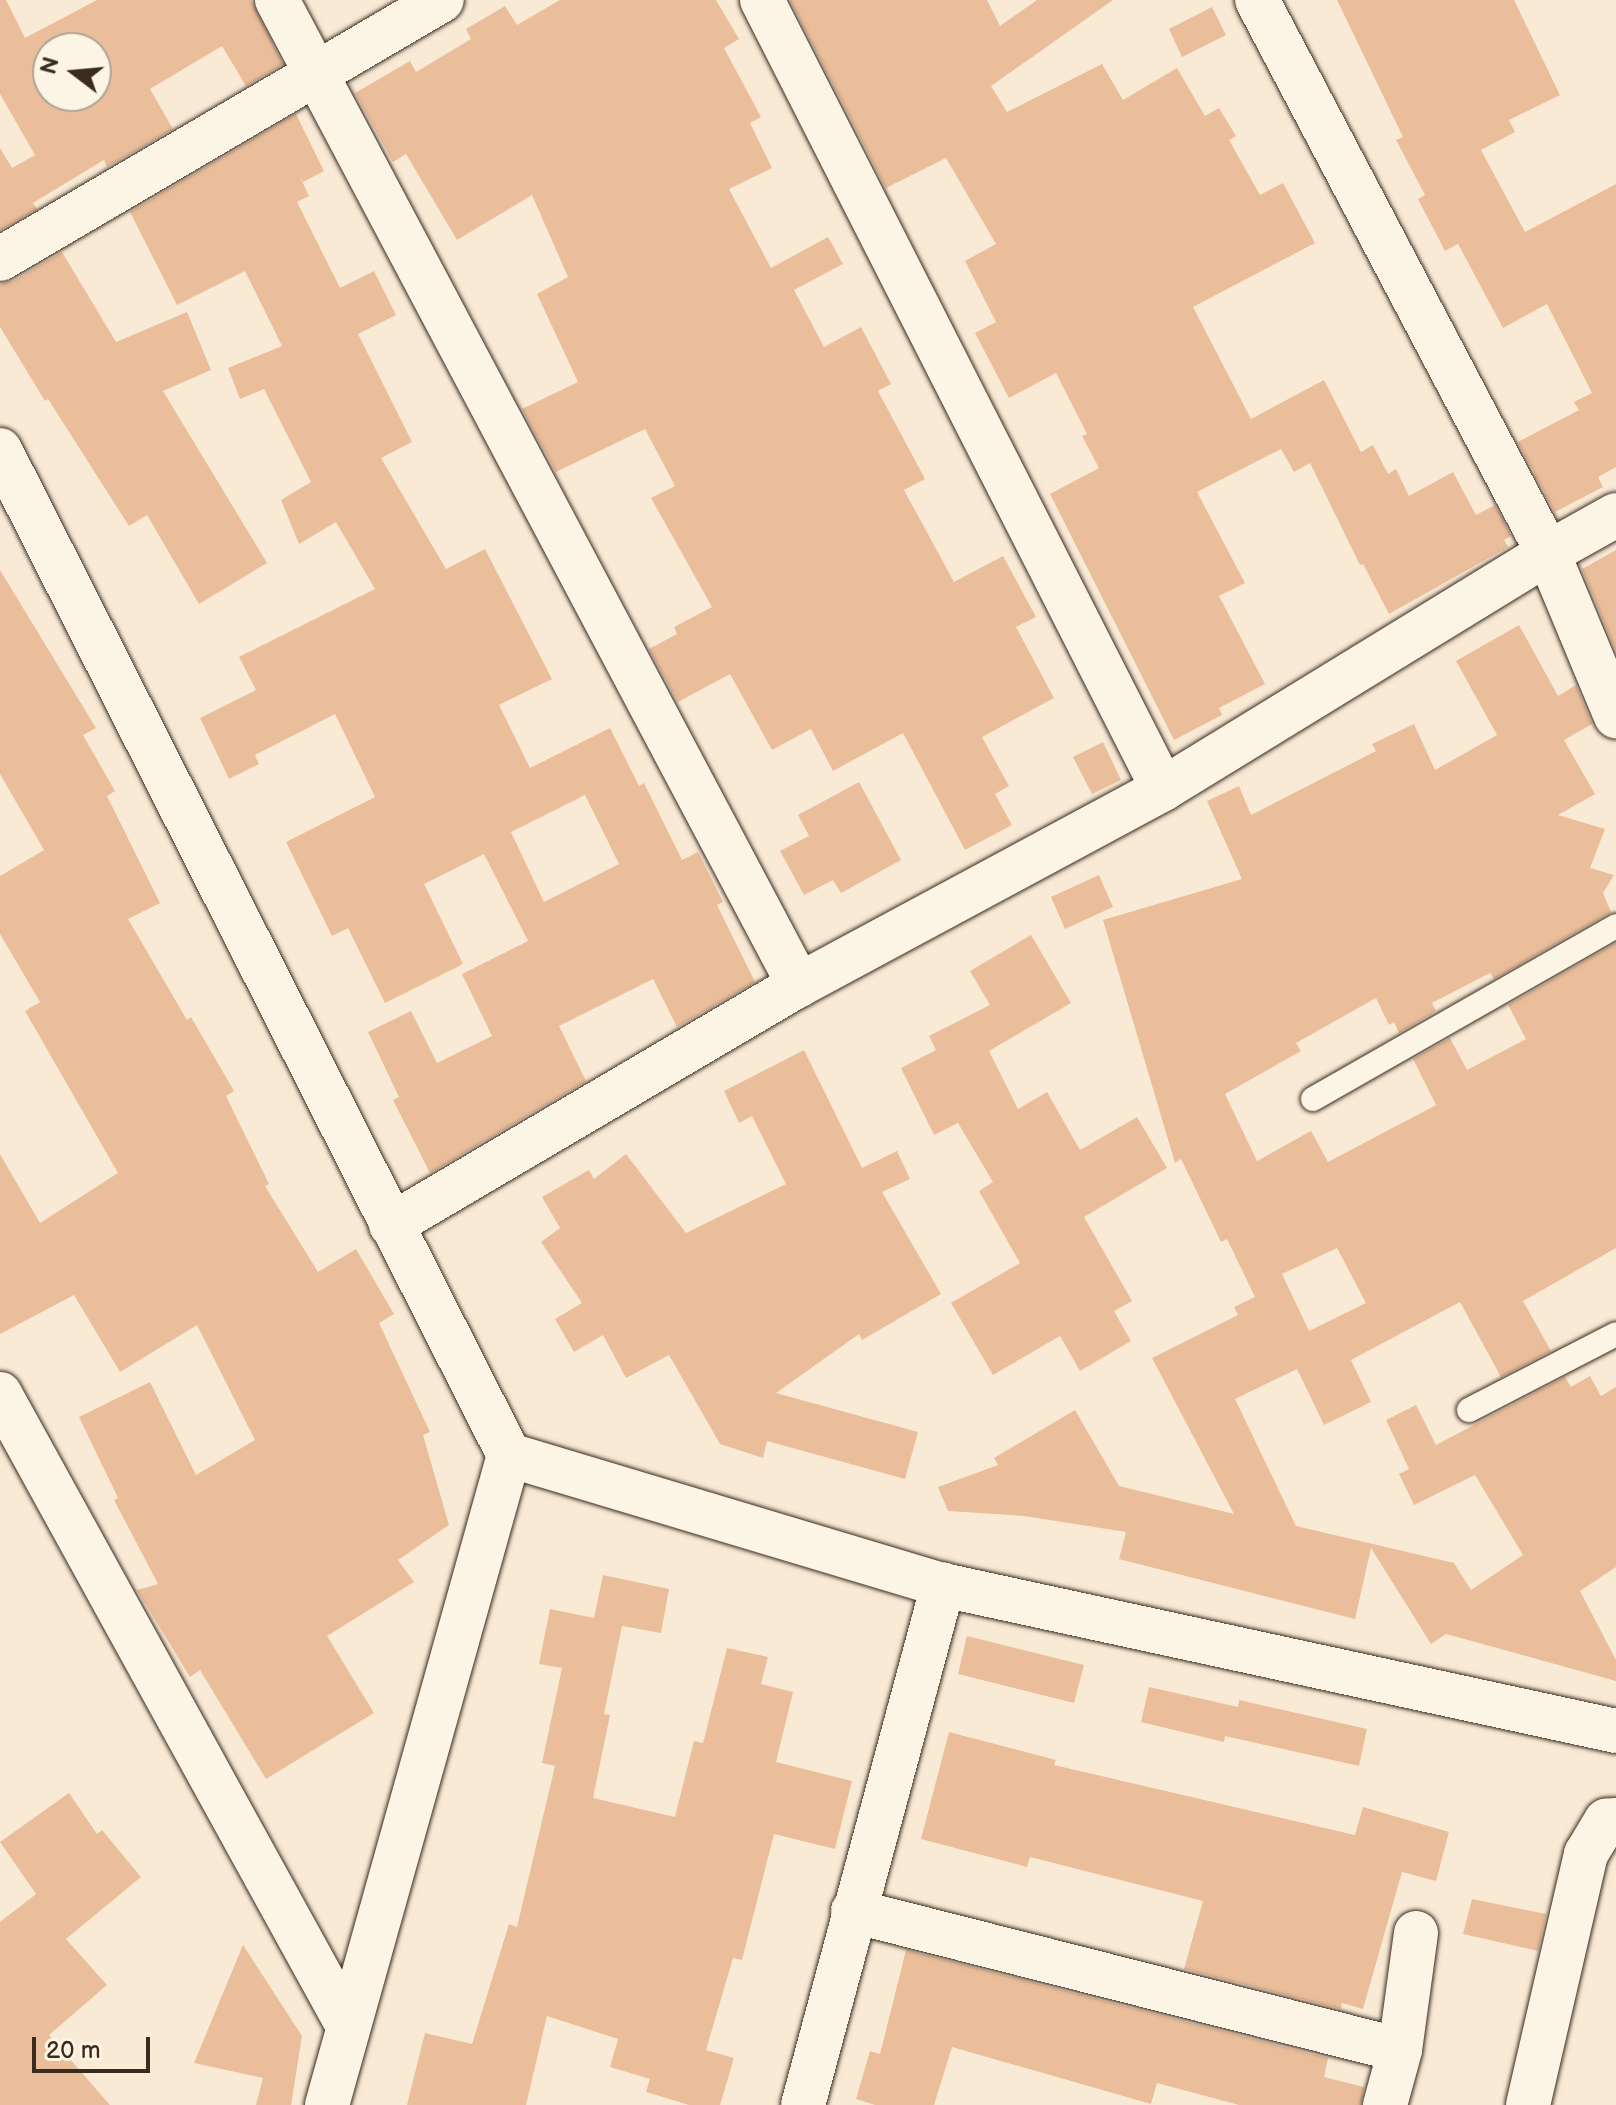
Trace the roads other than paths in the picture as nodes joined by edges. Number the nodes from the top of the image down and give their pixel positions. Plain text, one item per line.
1 (277, 0) edge
2 (442, 0) edge
3 (762, 0) edge
4 (1257, 0) edge
5 (316, 74) junction
6 (0, 259) edge
7 (0, 450) edge
8 (1616, 515) edge
9 (1548, 553) junction
10 (1616, 716) edge
11 (1163, 789) junction
12 (1616, 926) edge
13 (799, 985) junction
14 (1313, 1099) dead end
15 (391, 1225) junction
16 (1616, 1334) edge
17 (0, 1394) edge
18 (1469, 1410) dead end
19 (509, 1455) junction
20 (943, 1585) junction
21 (1616, 1731) edge
22 (1616, 1820) edge
23 (853, 1911) junction
24 (1416, 1933) dead end
25 (348, 2026) junction
26 (1400, 2050) junction
27 (327, 2105) edge
28 (803, 2105) edge
29 (1385, 2105) edge
30 (1528, 2105) edge

1 - 5 street
2 - 5 street
3 - 11 street
4 - 9 street
5 - 6 street
5 - 13 street
7 - 15 street
8 - 9 street
9 - 10 street
9 - 11 street
11 - 13 street
12 - 14 lane
13 - 15 street
15 - 19 street
16 - 18 lane
17 - 25 street
19 - 20 street
19 - 25 street
20 - 21 street
20 - 23 street
22 - 30 street
23 - 26 street
23 - 28 street
24 - 26 street
25 - 27 street
26 - 29 street

